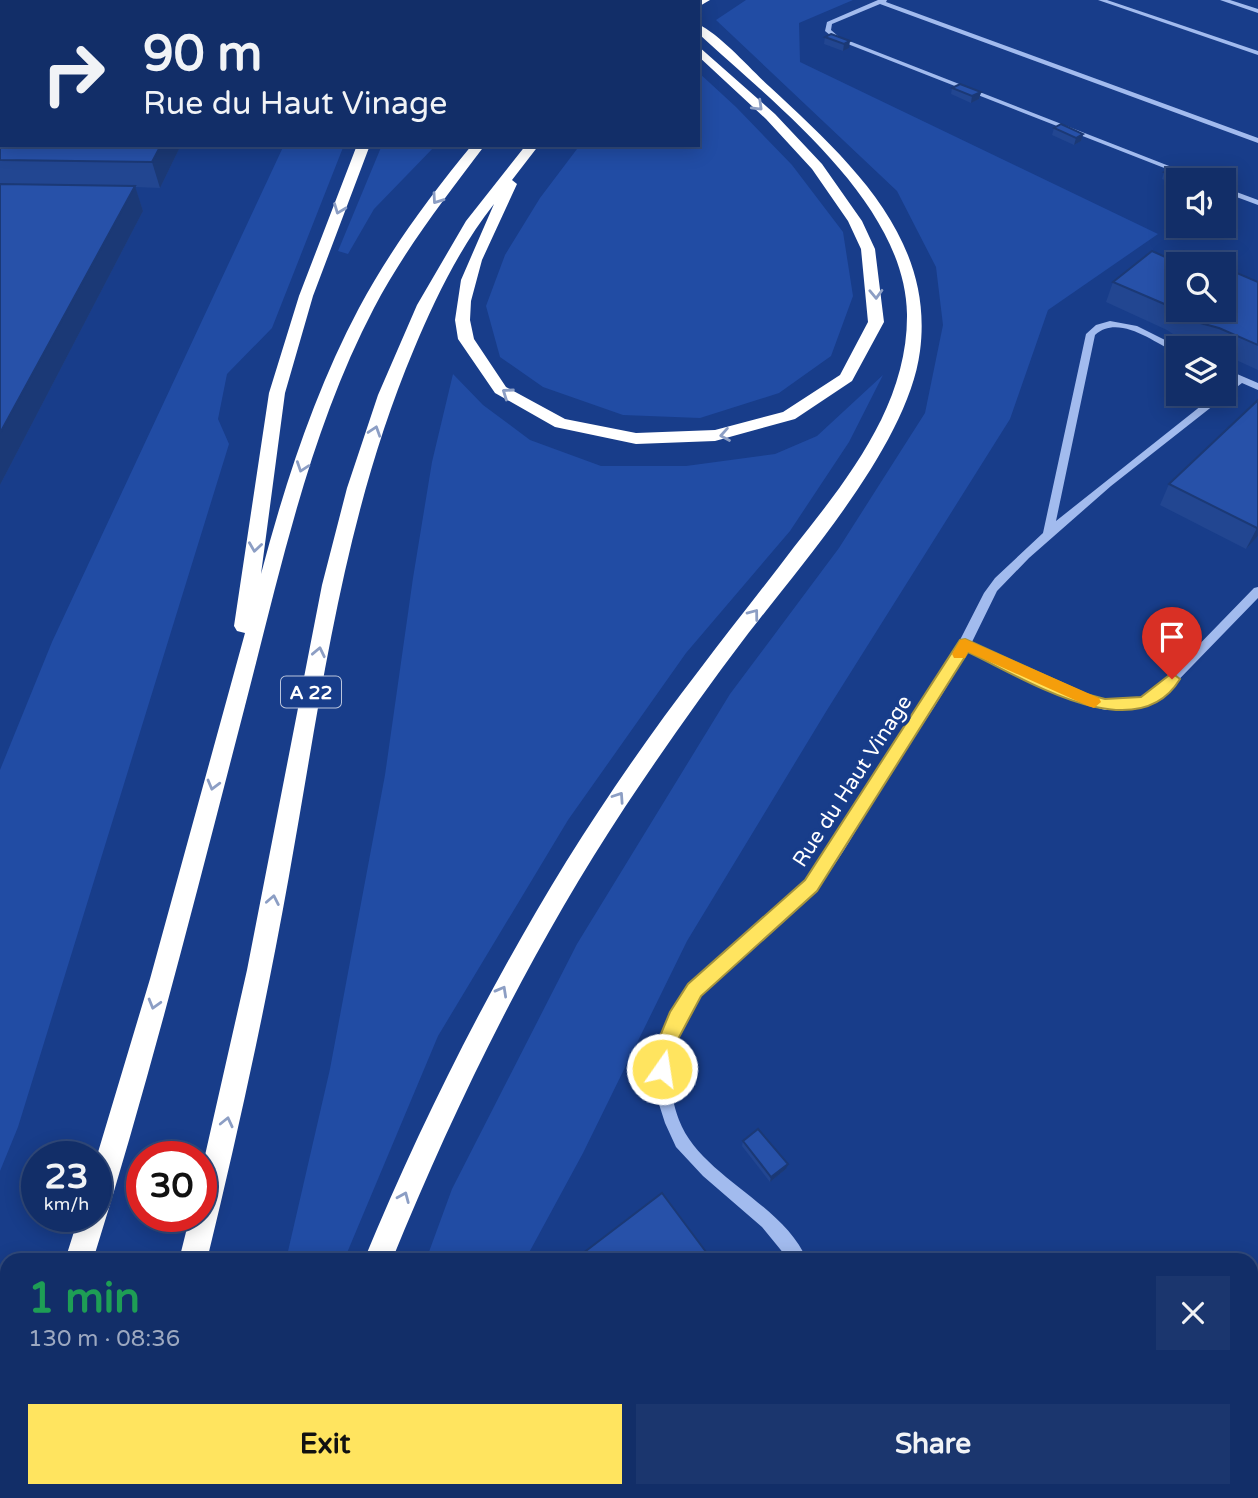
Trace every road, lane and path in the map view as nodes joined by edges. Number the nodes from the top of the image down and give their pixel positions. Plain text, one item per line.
1 (1101, 0) edge
2 (1223, 0) edge
3 (883, 1) edge
4 (1258, 11) edge
5 (700, 31) edge
6 (710, 53) edge
7 (1258, 53) edge
8 (1258, 141) edge
9 (363, 147) edge
10 (477, 147) edge
11 (527, 152) edge
12 (1169, 168) edge
13 (1236, 194) edge
14 (1258, 203) edge
15 (1166, 345) edge
16 (1236, 377) edge
17 (1241, 379) junction
18 (1236, 383) edge
19 (1258, 387) edge
20 (1207, 406) edge
21 (1048, 534) junction
22 (1258, 591) edge
23 (965, 644) junction
24 (230, 719) junction
25 (112, 1151) edge
26 (88, 1232) edge
27 (81, 1253) edge
28 (195, 1253) edge
29 (381, 1253) edge
30 (793, 1253) edge

1 - 7 street
2 - 4 street
3 - 8 street
3 - 12 lane
5 - 6 highway
6 -> 11 highway
29 -> 6 highway
9 -> 24 highway
10 -> 24 highway
28 -> 11 highway, A 22
13 - 14 street
15 - 21 street
16 - 17 street
17 - 18 street, Rue du Haut Vinage
17 - 19 street
20 - 21 street, Rue du Haut Vinage
21 - 23 street, Rue du Haut Vinage
22 - 23 street
23 - 30 street, Rue du Haut Vinage
24 -> 25 highway
26 - 27 highway

